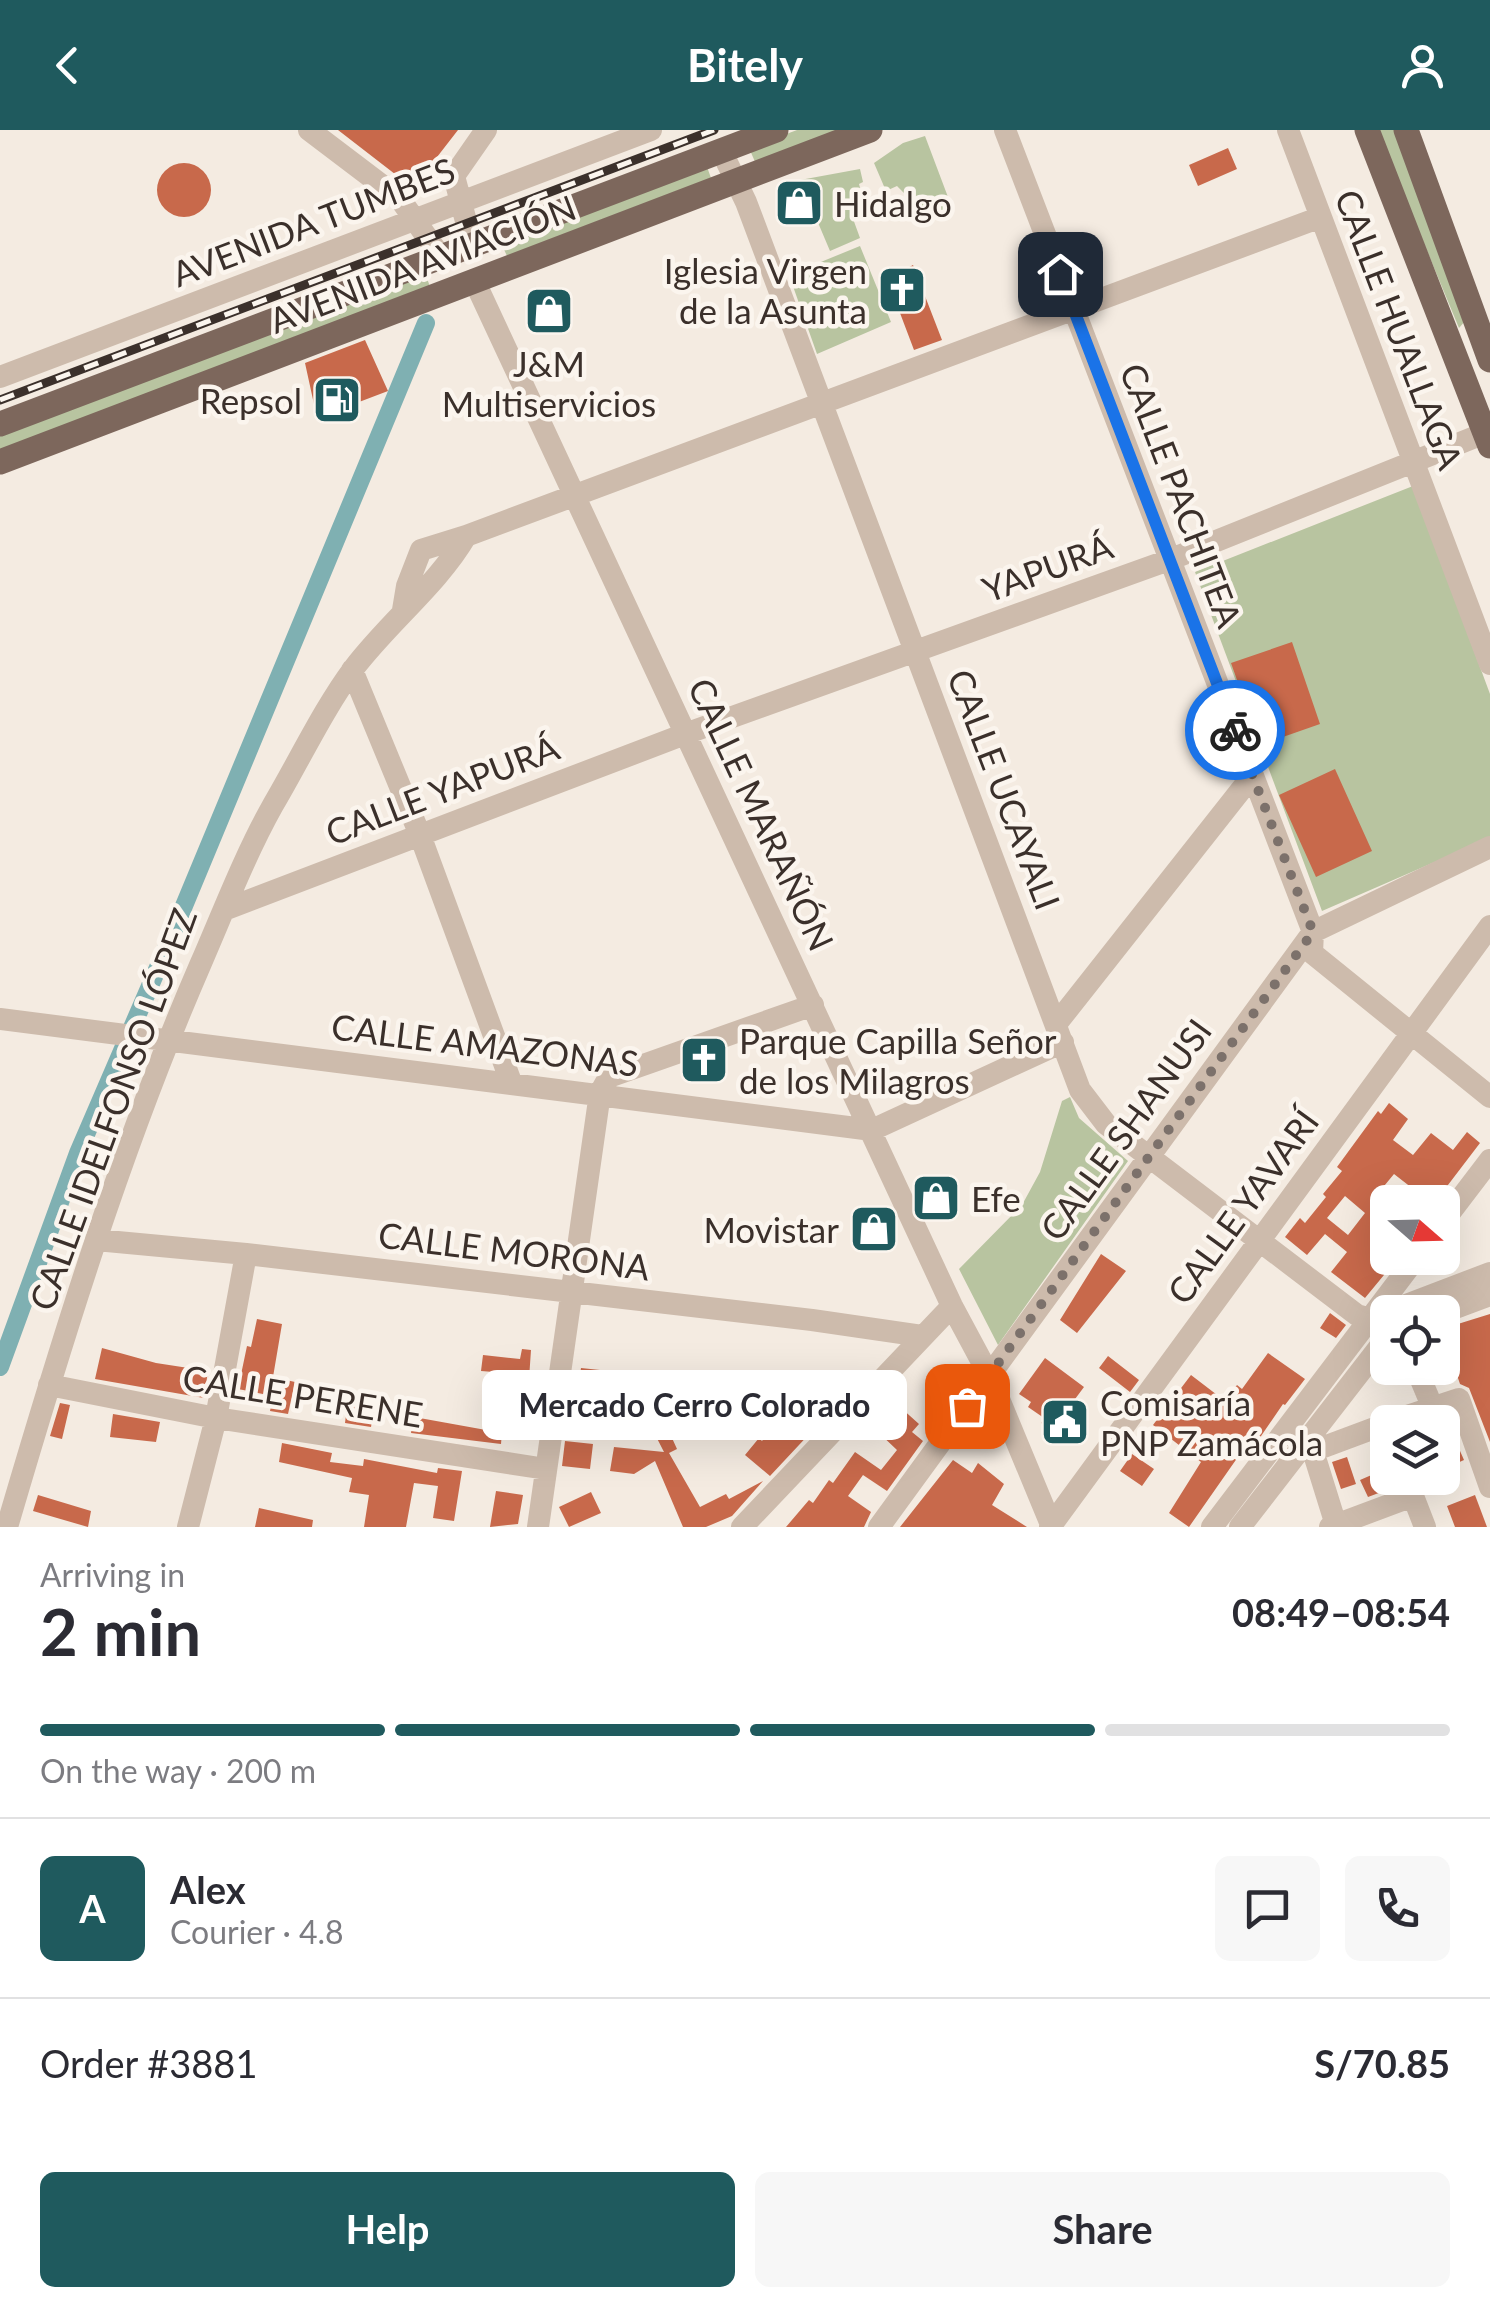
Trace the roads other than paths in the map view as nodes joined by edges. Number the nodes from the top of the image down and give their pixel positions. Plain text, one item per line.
1 (309, 130) edge
2 (486, 130) edge
3 (651, 130) edge
4 (776, 130) edge
5 (870, 130) edge
6 (1005, 130) edge
7 (1288, 130) edge
8 (1366, 130) edge
9 (1406, 130) edge
10 (721, 150) junction
11 (733, 180) junction
12 (461, 202) junction
13 (1321, 217) junction
14 (416, 218) junction
15 (472, 244) junction
16 (441, 257) junction
17 (474, 280) junction
18 (1074, 310) junction
19 (1478, 330) junction
20 (1449, 342) junction
21 (1490, 360) edge
22 (0, 377) edge
23 (822, 404) junction
24 (0, 424) edge
25 (1487, 439) edge
26 (0, 462) edge
27 (1413, 462) junction
28 (573, 494) junction
29 (1169, 560) junction
30 (915, 652) junction
31 (1490, 664) edge
32 (352, 670) junction
33 (685, 734) junction
34 (1252, 776) junction
35 (420, 835) junction
36 (1490, 847) edge
37 (224, 910) junction
38 (1490, 926) edge
39 (1313, 932) junction
40 (813, 1005) junction
41 (0, 1018) edge
42 (1060, 1032) junction
43 (1412, 1034) junction
44 (157, 1039) junction
45 (510, 1082) junction
46 (600, 1093) junction
47 (1490, 1097) edge
48 (872, 1130) junction
49 (1147, 1157) junction
50 (1490, 1160) edge
51 (1460, 1199) edge
52 (96, 1240) junction
53 (1260, 1242) junction
54 (246, 1254) junction
55 (1490, 1273) edge
56 (570, 1292) junction
57 (1439, 1295) edge
58 (1490, 1296) edge
59 (952, 1306) junction
60 (1460, 1307) edge
61 (1370, 1319) edge
62 (1370, 1333) edge
63 (922, 1336) junction
64 (1370, 1361) edge
65 (989, 1375) junction
66 (49, 1385) junction
67 (1436, 1405) edge
68 (216, 1418) junction
69 (1370, 1428) edge
70 (1308, 1447) junction
71 (546, 1469) junction
72 (1490, 1487) edge
73 (1384, 1518) edge
74 (1232, 1520) edge
75 (1051, 1526) edge
76 (1333, 1526) edge
77 (7, 1527) edge
78 (188, 1527) edge
79 (538, 1527) edge
80 (742, 1527) edge
81 (880, 1527) edge
82 (1425, 1527) edge

1 - 14 street
2 - 12 street
3 - 12 street, AVENIDA TUMBES
4 - 10 main road, AVENIDA AVIACIÓN
5 - 11 main road, AVENIDA AVIACIÓN
6 - 18 street, CALLE PACHITEA
7 - 13 street, CALLE HUALLAGA
8 - 20 main road
9 - 19 main road
10 - 11 street, CALLE UCAYALI
10 - 15 main road, AVENIDA AVIACIÓN
11 - 17 main road, AVENIDA AVIACIÓN
11 - 23 street, CALLE UCAYALI
12 - 14 street, AVENIDA TUMBES
12 - 15 street
13 - 18 street, CALLE IDELFONSO LÓPEZ
13 - 27 street, CALLE HUALLAGA
14 - 16 street
14 - 22 street, AVENIDA TUMBES
15 - 16 main road, AVENIDA AVIACIÓN
16 - 24 main road, AVENIDA AVIACIÓN
17 - 26 main road, AVENIDA AVIACIÓN
17 - 28 street, CALLE MARAÑÓN
18 - 23 street, CALLE IDELFONSO LÓPEZ
18 - 29 street, CALLE PACHITEA
19 - 20 main road
19 - 21 main road
20 - 25 main road
23 - 28 street, CALLE IDELFONSO LÓPEZ
23 - 30 street, CALLE UCAYALI
25 - 27 street, YAPURÁ
27 - 29 street, YAPURÁ
27 - 31 street, CALLE HUALLAGA
28 - 32 street, CALLE IDELFONSO LÓPEZ
28 - 33 street, CALLE MARAÑÓN
29 - 30 street, YAPURÁ
29 - 34 street, CALLE PACHITEA
30 - 33 street, YAPURÁ
30 - 42 street, CALLE UCAYALI
32 - 35 street
32 - 37 street, CALLE IDELFONSO LÓPEZ
33 - 35 street, CALLE YAPURÁ
33 - 40 street, CALLE MARAÑÓN
34 - 39 street, CALLE PACHITEA
34 - 42 street
35 - 37 street, CALLE YAPURÁ
35 - 45 street
36 - 39 street, CALLE SHANUSI
37 - 44 street, CALLE IDELFONSO LÓPEZ
38 - 43 street, CALLE YAVARÍ
39 - 43 street, CALLE PACHITEA
39 - 49 street, CALLE SHANUSI
40 - 46 street
40 - 48 street, CALLE MARAÑÓN
41 - 44 street, CALLE AMAZONAS
42 - 48 street
42 - 49 street, CALLE UCAYALI
43 - 47 street, CALLE PACHITEA
43 - 53 street, CALLE YAVARÍ
44 - 45 street, CALLE AMAZONAS
44 - 52 street, CALLE IDELFONSO LÓPEZ
45 - 46 street, CALLE AMAZONAS
46 - 48 street, CALLE AMAZONAS
46 - 56 street
48 - 59 street, CALLE MARAÑÓN
49 - 53 street, CALLE UCAYALI
49 - 65 street, CALLE SHANUSI
50 - 51 street
52 - 54 street, CALLE MORONA
52 - 66 street, CALLE IDELFONSO LÓPEZ
53 - 61 street, CALLE UCAYALI
53 - 75 street, CALLE YAVARÍ
54 - 56 street, CALLE MORONA
54 - 68 street
55 - 57 street
56 - 63 street, CALLE MORONA
56 - 71 street
58 - 60 street
59 - 63 street
59 - 65 street, CALLE MARAÑÓN
62 - 74 street
63 - 80 street
64 - 70 street
65 - 75 street, CALLE MARAÑÓN
65 - 81 street, CALLE SHANUSI
66 - 68 street, CALLE PERENE
66 - 77 street, CALLE IDELFONSO LÓPEZ
67 - 72 street
68 - 71 street, CALLE PERENE
68 - 78 street
69 - 70 street
70 - 74 street
70 - 76 street
71 - 79 street
73 - 76 street
73 - 82 street

